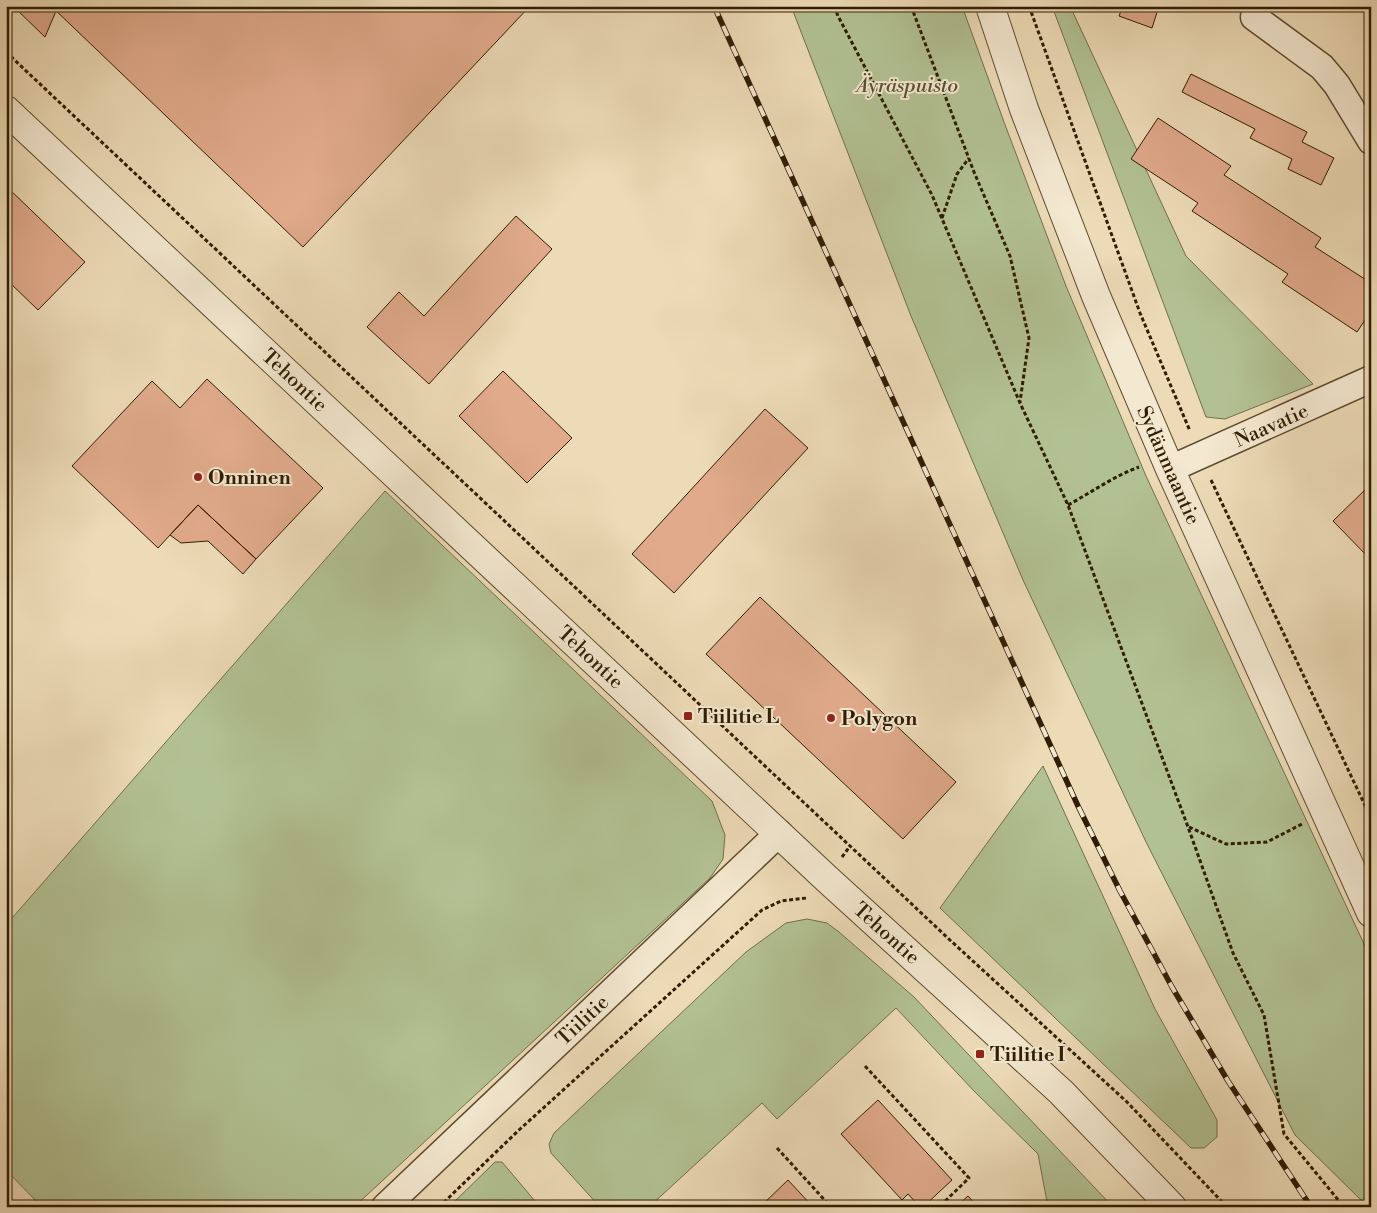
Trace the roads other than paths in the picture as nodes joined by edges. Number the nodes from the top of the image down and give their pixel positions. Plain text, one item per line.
1 (990, 6) edge
2 (1254, 17) dead end
3 (6, 110) edge
4 (1371, 141) edge
5 (1371, 379) edge
6 (1167, 463) junction
7 (780, 833) junction
8 (1371, 913) edge
9 (385, 1207) edge
10 (1172, 1207) edge

1 - 6 street, Sydänmaantie
2 - 4 street
3 - 7 street, Tehontie
5 - 6 street, Naavatie
6 - 8 street, Sydänmaantie
7 - 9 street, Tiilitie
7 - 10 street, Tehontie

